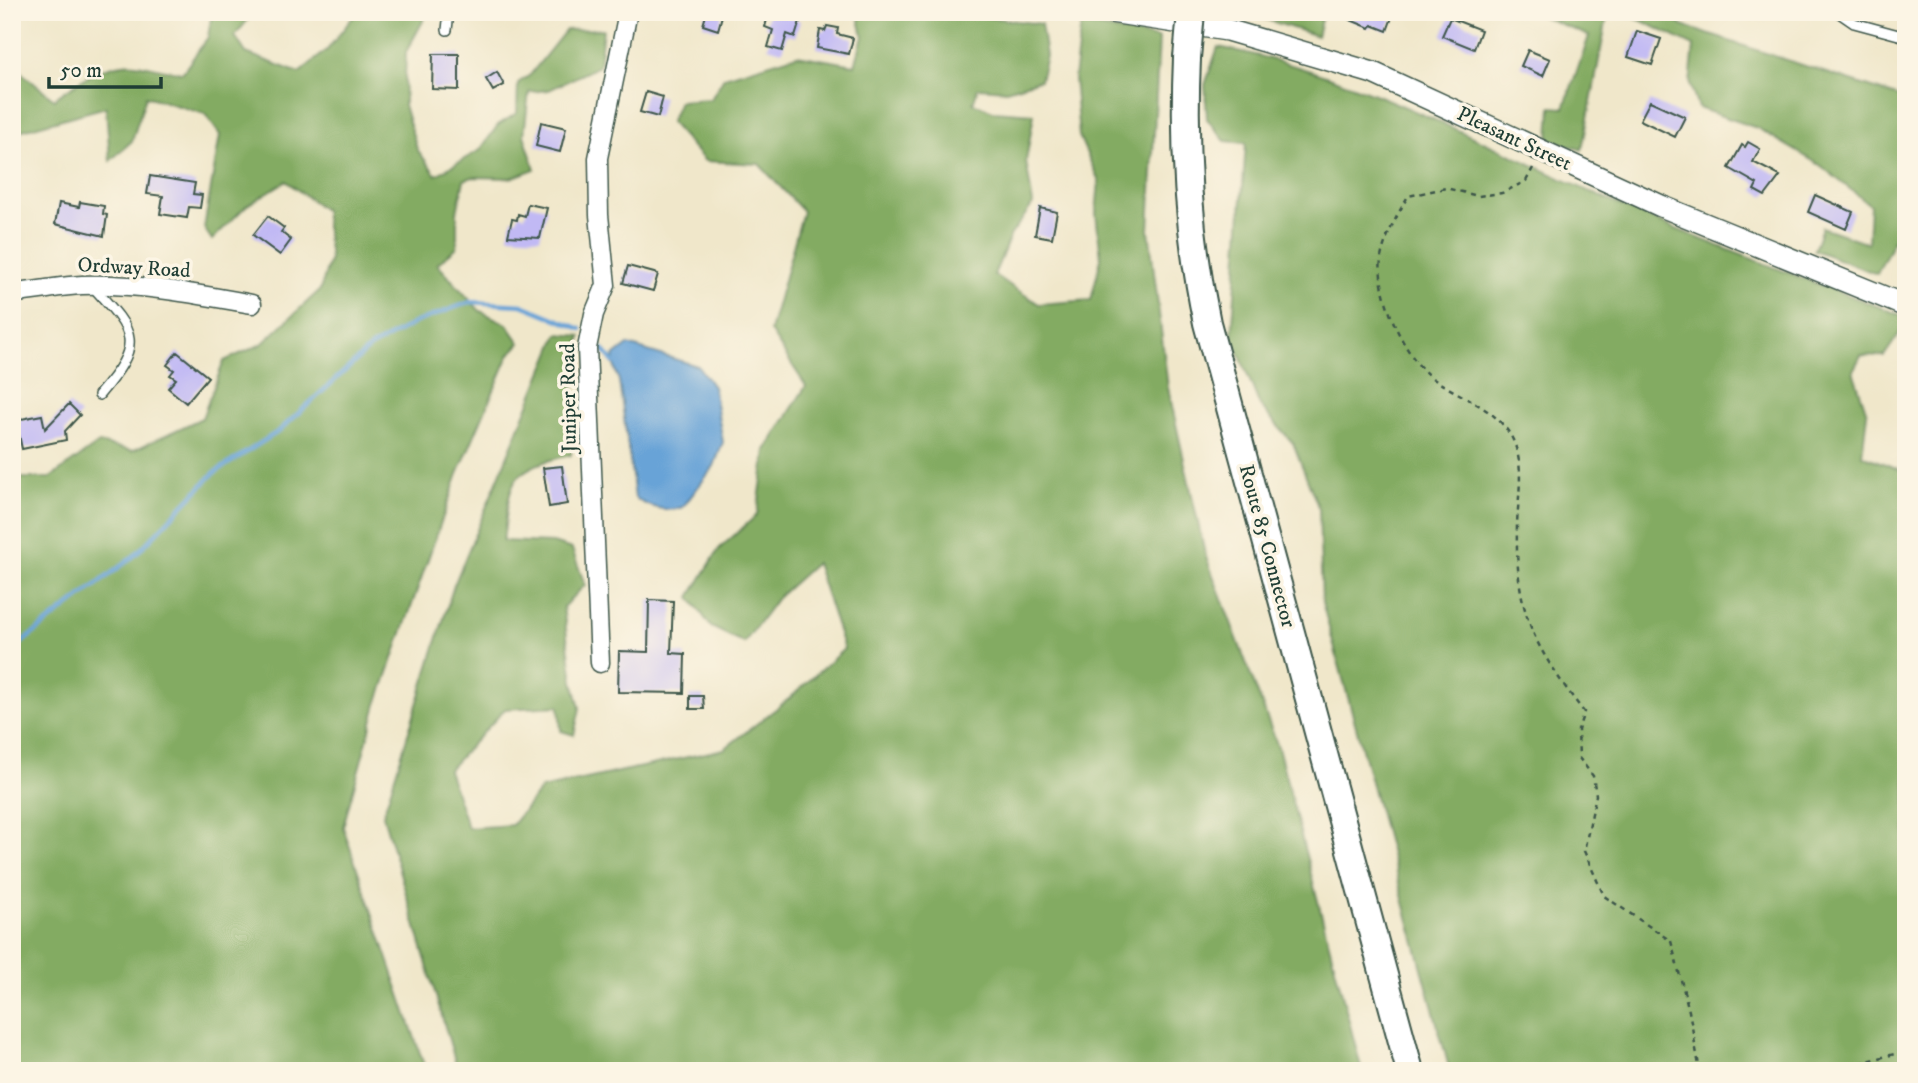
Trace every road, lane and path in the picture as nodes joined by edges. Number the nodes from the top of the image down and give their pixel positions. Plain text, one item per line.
1 (449, 12) edge
2 (628, 12) edge
3 (1111, 12) edge
4 (1191, 12) edge
5 (1838, 12) edge
6 (447, 30) dead end
7 (1906, 37) edge
8 (1541, 152) junction
9 (92, 286) junction
10 (12, 293) edge
11 (252, 304) dead end
12 (1906, 306) edge
13 (99, 394) dead end
14 (600, 663) dead end
15 (1906, 1051) edge
16 (1410, 1071) edge
17 (1700, 1071) edge
18 (1842, 1071) edge

1 - 6 lane
2 - 14 street, Juniper Road
3 - 8 street, Pleasant Street
4 - 16 main road, Route 85 Connector, bridge
5 - 7 lane
8 - 12 street, Pleasant Street
8 - 17 path
9 - 10 street, Ordway Road
9 - 11 street, Ordway Road
9 - 13 lane
15 - 18 path

